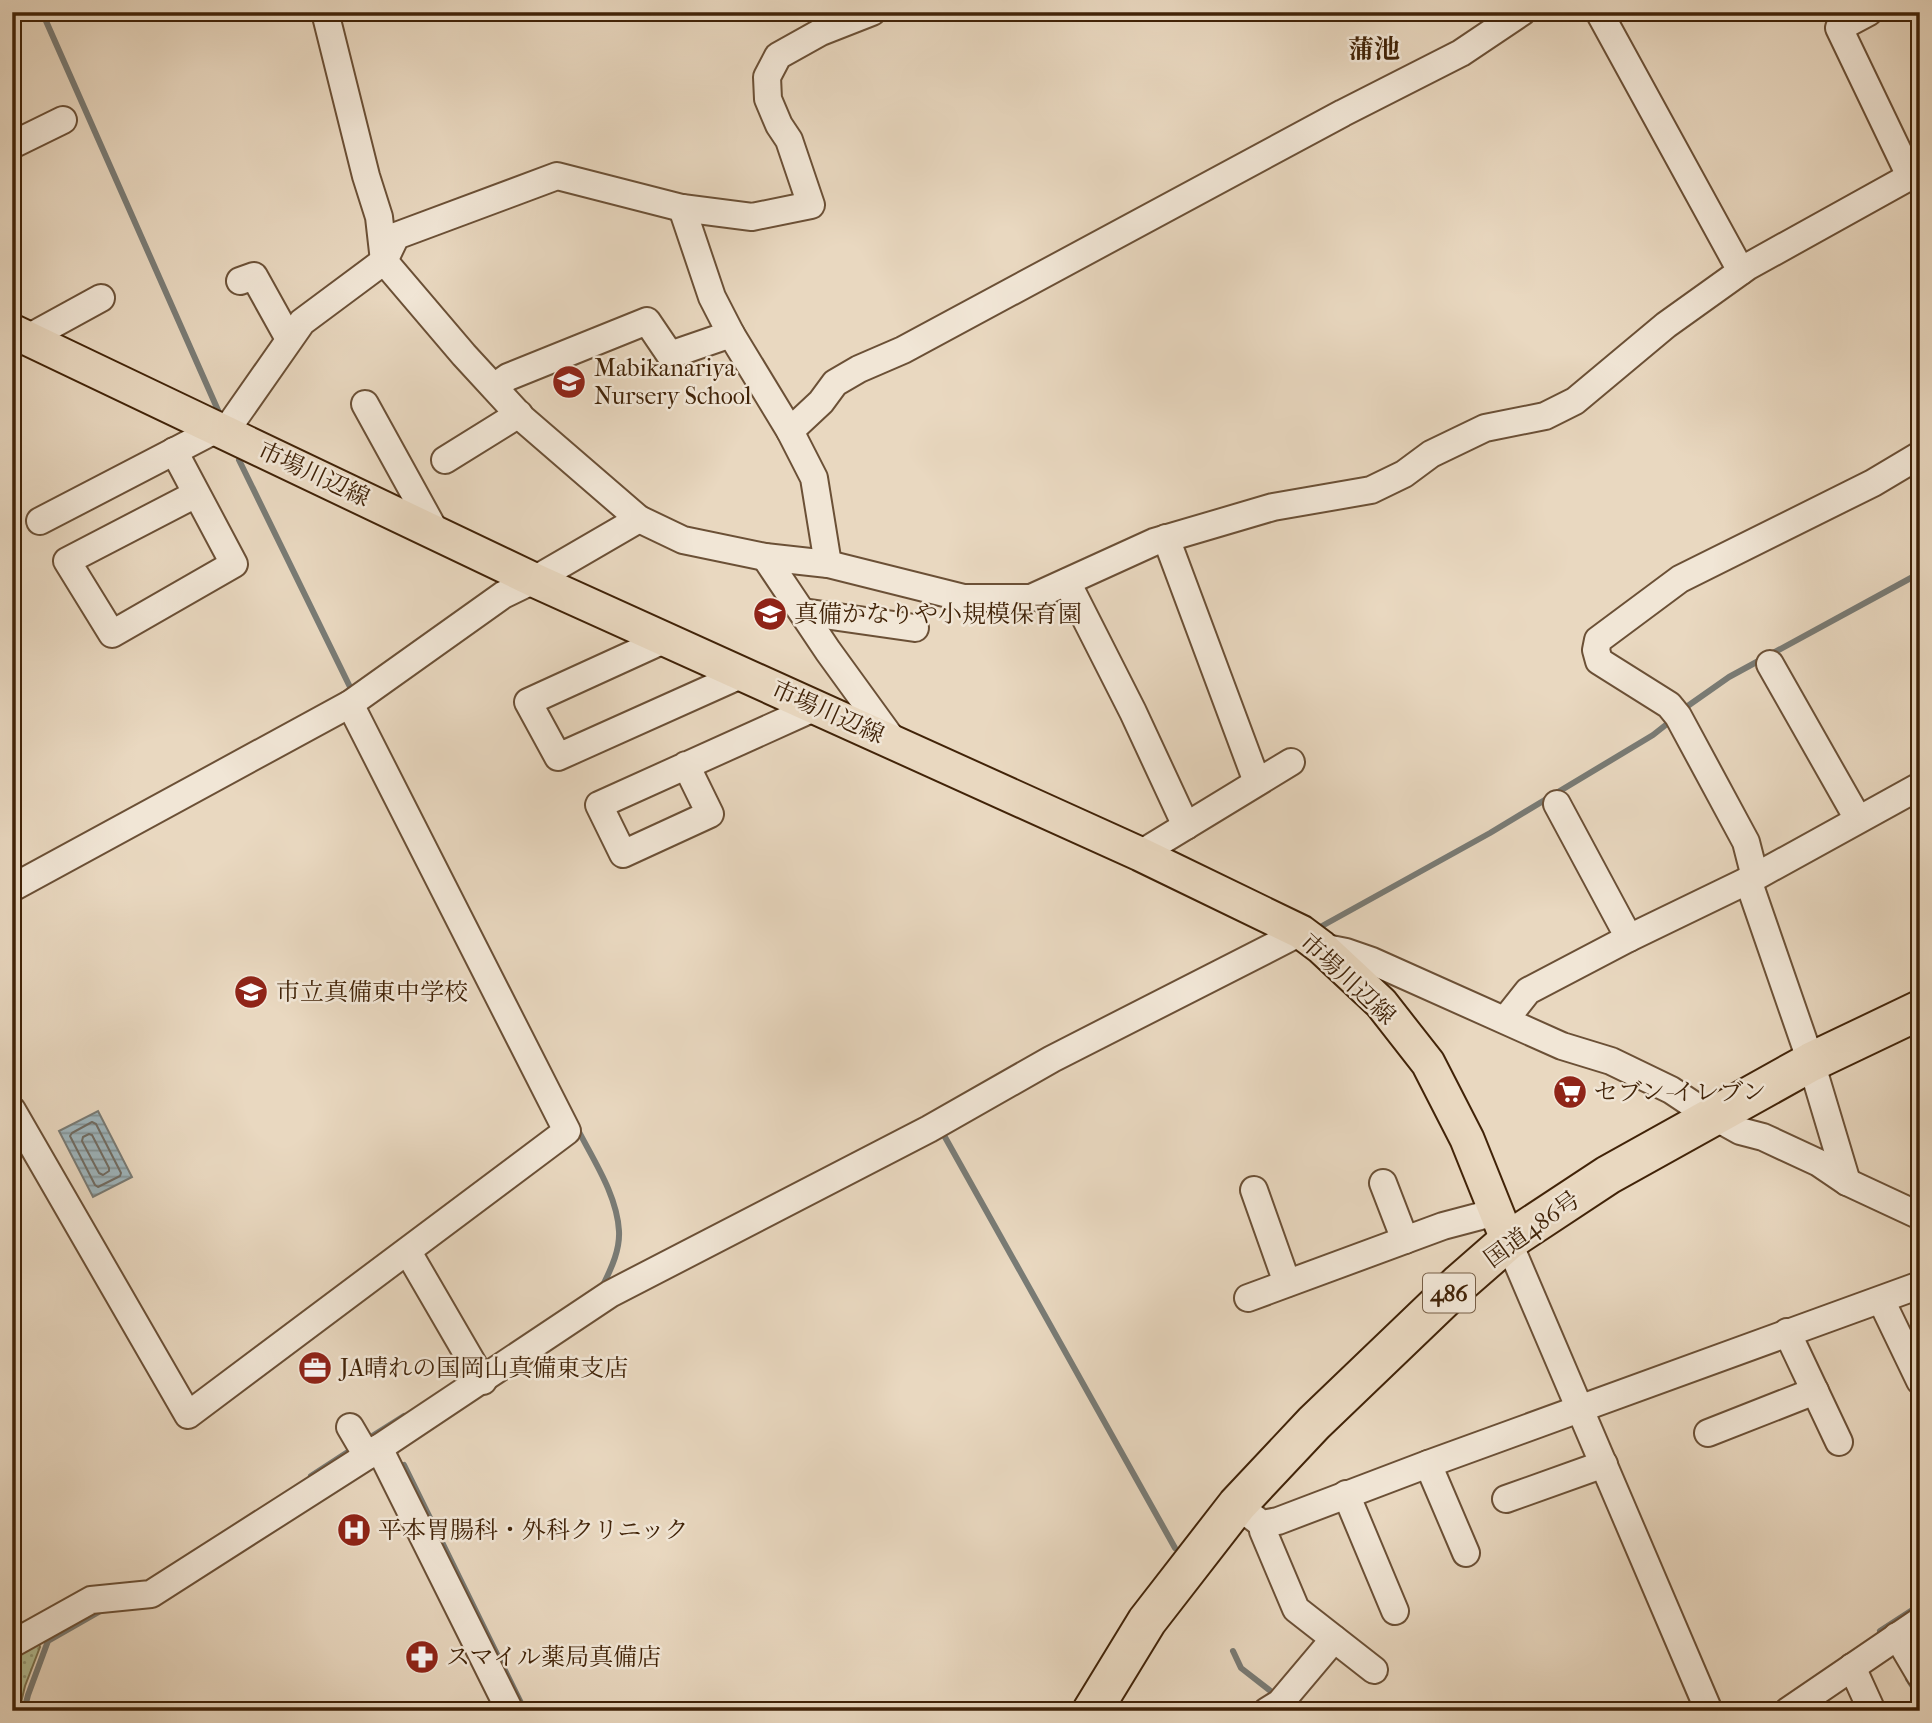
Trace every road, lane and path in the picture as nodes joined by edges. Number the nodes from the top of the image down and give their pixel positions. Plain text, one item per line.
1 (325, 12) edge
2 (872, 12) edge
3 (1522, 12) edge
4 (1599, 12) edge
5 (1869, 12) edge
6 (816, 22) edge
7 (63, 120) dead end
8 (12, 145) edge
9 (1915, 174) edge
10 (682, 208) junction
11 (384, 261) junction
12 (1741, 271) junction
13 (240, 281) dead end
14 (101, 298) dead end
15 (731, 334) junction
16 (20, 335) edge
17 (289, 339) junction
18 (494, 387) junction
19 (365, 404) dead end
20 (519, 414) junction
21 (222, 430) junction
22 (790, 431) junction
23 (174, 451) junction
24 (1920, 455) edge
25 (445, 460) dead end
26 (197, 494) junction
27 (639, 519) junction
28 (40, 520) dead end
29 (435, 531) junction
30 (1166, 538) junction
31 (765, 557) junction
32 (828, 564) junction
33 (534, 580) junction
34 (1067, 582) junction
35 (803, 612) junction
36 (915, 628) dead end
37 (666, 639) junction
38 (1770, 664) dead end
39 (743, 674) junction
40 (350, 704) junction
41 (816, 707) junction
42 (894, 742) junction
43 (1291, 762) dead end
44 (686, 765) dead end
45 (1257, 782) junction
46 (1920, 786) edge
47 (1558, 804) dead end
48 (1858, 819) junction
49 (1186, 826) junction
50 (1140, 854) junction
51 (1751, 879) junction
52 (12, 888) edge
53 (1629, 938) junction
54 (1311, 940) junction
55 (1920, 1010) edge
56 (1505, 1020) junction
57 (1811, 1062) junction
58 (12, 1110) edge
59 (1713, 1116) junction
60 (1847, 1182) junction
61 (1384, 1183) dead end
62 (1254, 1190) dead end
63 (1920, 1216) edge
64 (1502, 1227) junction
65 (1405, 1240) junction
66 (408, 1252) junction
67 (1287, 1283) junction
68 (1920, 1285) edge
69 (1248, 1298) dead end
70 (1881, 1300) junction
71 (1787, 1332) junction
72 (478, 1373) junction
73 (1920, 1381) edge
74 (1815, 1391) junction
75 (1581, 1409) junction
76 (1708, 1433) dead end
77 (1839, 1442) dead end
78 (364, 1444) junction
79 (1428, 1464) junction
80 (1604, 1464) junction
81 (1346, 1494) junction
82 (1506, 1499) dead end
83 (1250, 1515) junction
84 (1466, 1553) dead end
85 (1395, 1611) dead end
86 (1920, 1621) edge
87 (1897, 1636) junction
88 (1334, 1639) junction
89 (12, 1644) edge
90 (1852, 1667) junction
91 (1374, 1670) dead end
92 (1920, 1675) edge
93 (1277, 1704) edge
94 (510, 1711) edge
95 (1092, 1711) edge
96 (1709, 1711) edge
97 (1788, 1711) edge
98 (1872, 1711) edge

1 - 11 street
2 - 6 street
3 - 22 street
4 - 12 street
5 - 9 street
6 - 10 street
7 - 8 street
9 - 12 street
10 - 11 street
10 - 15 street
11 - 17 street
11 - 18 street
12 - 30 street
13 - 17 street
14 - 16 street
15 - 18 street
15 - 22 street
16 - 21 main road, 市場川辺線
17 - 21 street
18 - 20 street
19 - 29 street
20 - 25 street
20 - 27 street
21 - 23 street
21 - 29 main road, 市場川辺線
22 - 32 street
23 - 26 street
23 - 28 street
24 - 51 street
26 - 26 street
27 - 31 street
27 - 33 street
29 - 33 main road, 市場川辺線
30 - 34 street
30 - 45 street
31 - 32 street
31 - 35 street
32 - 34 street
33 - 37 main road, 市場川辺線
33 - 40 street
34 - 49 street
35 - 36 street
35 - 42 street
37 - 39 main road, 市場川辺線
37 - 39 street
38 - 48 street
39 - 41 main road, 市場川辺線
40 - 52 street
40 - 66 street
41 - 42 main road, 市場川辺線
41 - 44 street
42 - 50 main road, 市場川辺線
43 - 45 street
45 - 49 street
46 - 48 street
47 - 53 street
48 - 51 street
49 - 50 street
50 - 54 main road, 市場川辺線
51 - 53 street
51 - 57 street
53 - 56 street
54 - 56 street
54 - 64 main road, 市場川辺線
54 - 72 street
55 - 57 highway, 国道486号 / 486
56 - 59 street
57 - 59 highway, 国道486号 / 486
57 - 60 street
58 - 66 street
59 - 60 street
59 - 64 highway, 国道486号 / 486
60 - 63 street
61 - 65 street
62 - 67 street
64 - 65 street
64 - 75 street
64 - 83 highway, 国道486号 / 486
65 - 67 street
66 - 72 street
67 - 69 street
68 - 70 street
70 - 71 street
70 - 73 street
71 - 74 street
71 - 75 street
72 - 78 street
74 - 76 street
74 - 77 street
75 - 79 street
75 - 80 street
78 - 89 street
78 - 94 street
79 - 81 street
79 - 84 street
80 - 82 street
80 - 96 street
81 - 83 street
81 - 85 street
83 - 88 street
83 - 95 highway, 国道486号 / 486
86 - 87 street
87 - 90 street
87 - 92 street
88 - 91 street
88 - 93 street
90 - 97 street
90 - 98 street

